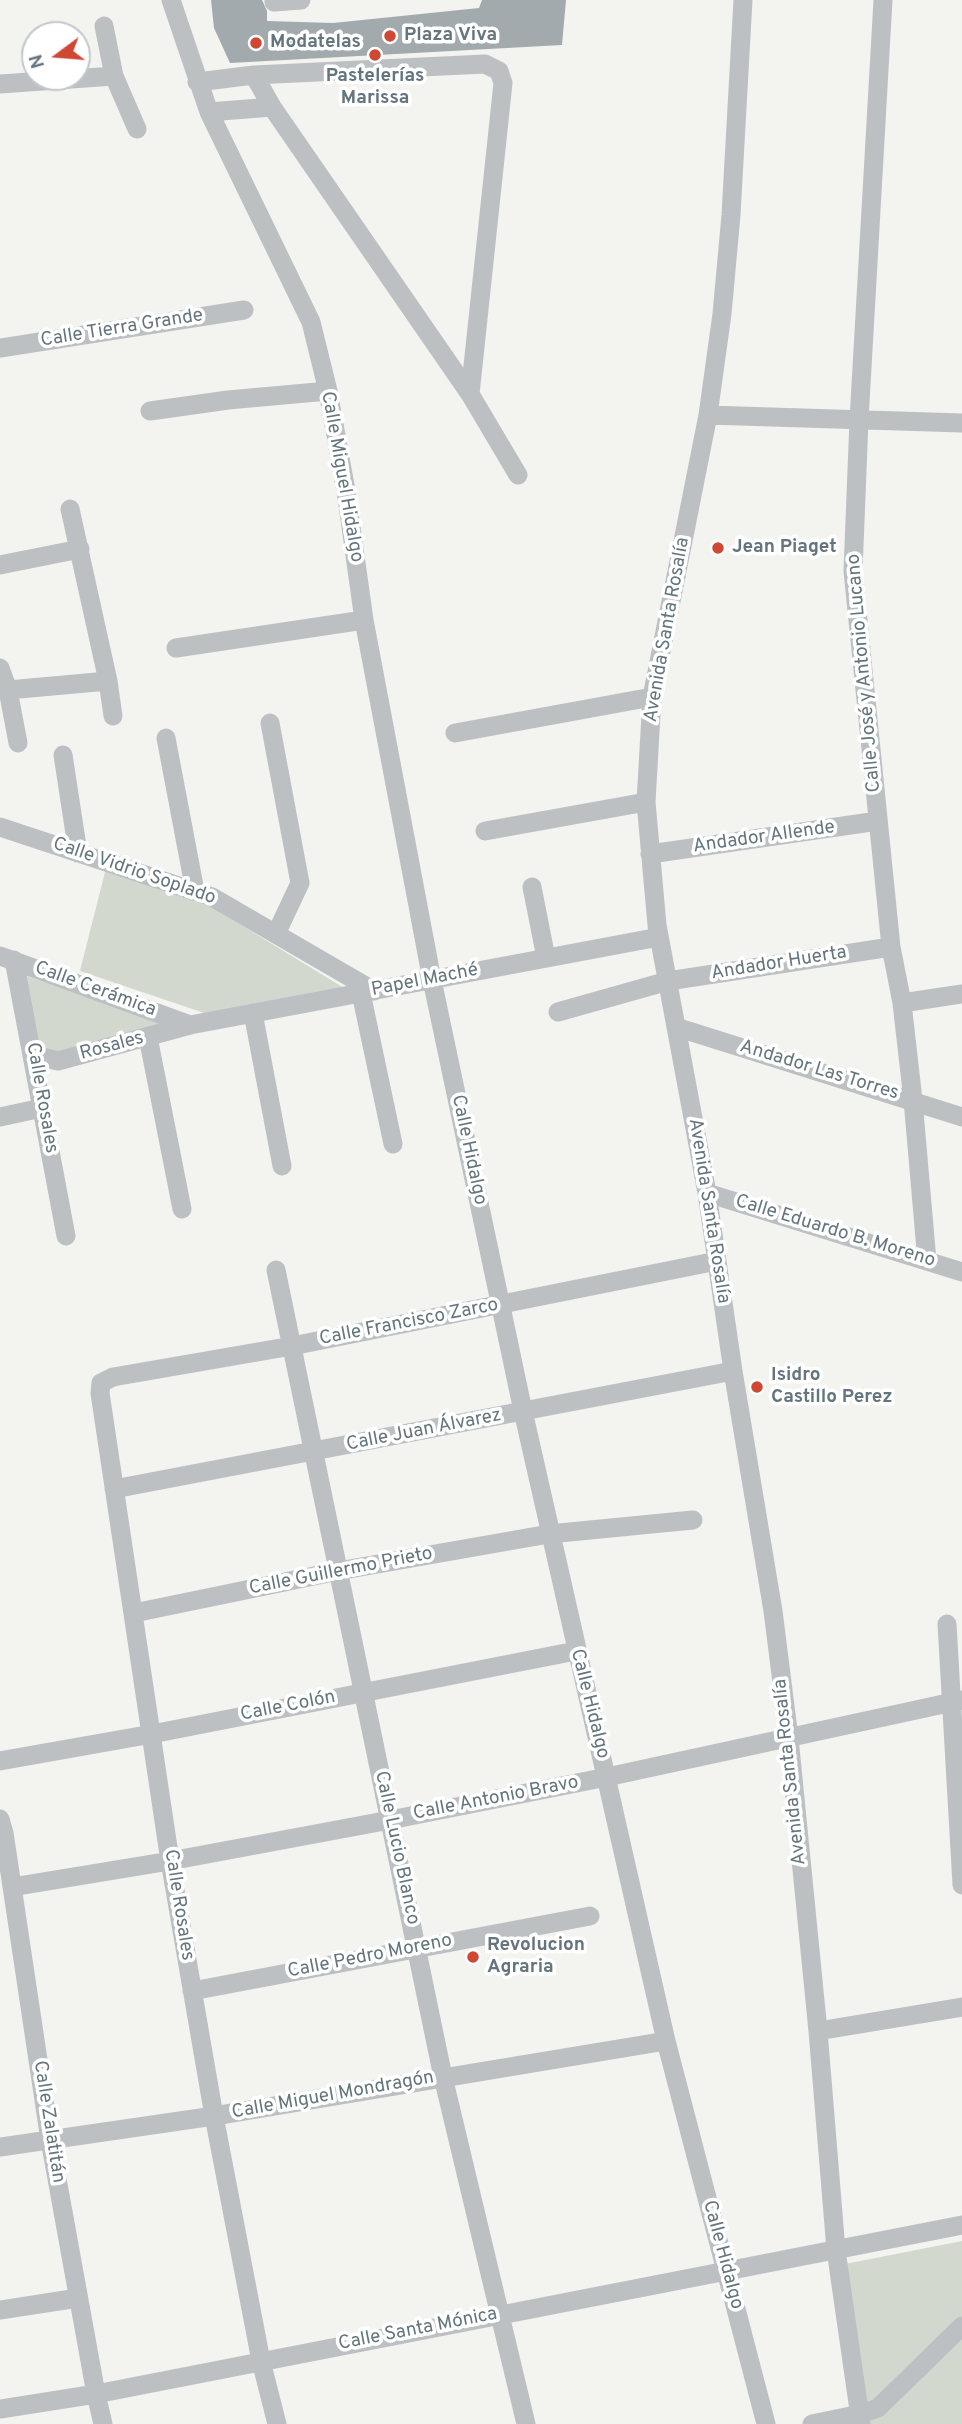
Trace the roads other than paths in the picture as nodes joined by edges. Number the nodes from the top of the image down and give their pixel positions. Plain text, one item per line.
1 (171, 0) edge
2 (274, 0) edge
3 (301, 0) edge
4 (743, 0) edge
5 (883, 0) edge
6 (104, 26) dead end
7 (254, 75) junction
8 (114, 76) junction
9 (197, 82) junction
10 (0, 84) edge
11 (272, 107) junction
12 (208, 112) junction
13 (137, 129) dead end
14 (244, 310) dead end
15 (0, 348) edge
16 (328, 391) junction
17 (470, 394) junction
18 (149, 411) dead end
19 (708, 415) junction
20 (859, 420) junction
21 (962, 423) edge
22 (517, 475) dead end
23 (70, 509) dead end
24 (80, 549) junction
25 (0, 565) edge
26 (364, 620) junction
27 (176, 649) dead end
28 (0, 668) edge
29 (108, 681) junction
30 (8, 690) junction
31 (652, 696) junction
32 (113, 716) dead end
33 (270, 723) dead end
34 (455, 733) dead end
35 (166, 738) dead end
36 (18, 743) dead end
37 (63, 755) dead end
38 (646, 802) junction
39 (878, 821) junction
40 (0, 827) edge
41 (485, 831) dead end
42 (78, 852) junction
43 (650, 854) junction
44 (532, 887) dead end
45 (195, 891) junction
46 (276, 934) junction
47 (659, 937) junction
48 (891, 947) junction
49 (7, 958) edge
50 (546, 958) junction
51 (432, 980) junction
52 (668, 981) junction
53 (368, 992) junction
54 (962, 994) edge
55 (902, 1003) junction
56 (558, 1012) dead end
57 (253, 1013) junction
58 (190, 1025) junction
59 (676, 1027) junction
60 (148, 1037) junction
61 (34, 1055) junction
62 (913, 1100) junction
63 (42, 1108) junction
64 (0, 1117) edge
65 (962, 1117) edge
66 (393, 1144) dead end
67 (282, 1166) dead end
68 (707, 1193) junction
69 (182, 1209) dead end
70 (65, 1236) dead end
71 (717, 1261) junction
72 (927, 1261) junction
73 (276, 1270) dead end
74 (962, 1272) edge
75 (501, 1305) junction
76 (292, 1346) junction
77 (733, 1371) junction
78 (101, 1383) joint
79 (523, 1412) junction
80 (313, 1452) junction
81 (114, 1489) junction
82 (693, 1520) dead end
83 (549, 1534) junction
84 (338, 1571) junction
85 (134, 1613) junction
86 (947, 1624) dead end
87 (576, 1651) junction
88 (363, 1692) junction
89 (957, 1701) edge
90 (152, 1734) junction
91 (789, 1738) junction
92 (0, 1761) edge
93 (607, 1777) junction
94 (0, 1819) edge
95 (390, 1820) junction
96 (170, 1861) junction
97 (962, 1885) edge
98 (12, 1887) junction
99 (590, 1916) dead end
100 (417, 1949) junction
101 (192, 1991) junction
102 (962, 2007) edge
103 (818, 2031) junction
104 (666, 2041) junction
105 (443, 2077) junction
106 (214, 2116) junction
107 (50, 2140) junction
108 (0, 2147) edge
109 (962, 2225) edge
110 (836, 2250) junction
111 (726, 2271) junction
112 (78, 2298) junction
113 (0, 2310) edge
114 (500, 2314) junction
115 (962, 2326) edge
116 (261, 2361) junction
117 (96, 2394) junction
118 (0, 2409) edge
119 (860, 2419) edge
120 (103, 2424) edge
121 (276, 2424) edge
122 (526, 2424) edge
123 (766, 2424) edge
124 (812, 2424) edge

1 - 9 street, Calle Miguel Hidalgo
2 - 3 street
4 - 19 street, Avenida Santa Rosalía
5 - 20 street, Calle José y Antonio Lucano
6 - 8 street
7 - 9 street
7 - 11 street
7 - 17 street
8 - 10 street
8 - 13 street
9 - 12 street, Calle Miguel Hidalgo
11 - 12 street
11 - 17 street
12 - 16 street, Calle Miguel Hidalgo
14 - 15 street, Calle Tierra Grande
16 - 18 street
16 - 26 street, Calle Miguel Hidalgo
17 - 22 street
19 - 20 street
19 - 31 street, Avenida Santa Rosalía
20 - 21 street
20 - 39 street, Calle José y Antonio Lucano
23 - 24 street
24 - 25 street
24 - 29 street
26 - 27 street
26 - 51 street, Calle Miguel Hidalgo
28 - 30 street
29 - 30 street
29 - 32 street
30 - 36 street
31 - 34 street
31 - 38 street, Avenida Santa Rosalía
33 - 46 street
35 - 45 street
37 - 42 street
38 - 41 street
38 - 43 street, Avenida Santa Rosalía
39 - 43 street, Andador Allende
39 - 48 street, Calle José y Antonio Lucano
40 - 42 street, Calle Vidrio Soplado
42 - 45 street, Calle Vidrio Soplado
43 - 47 street, Avenida Santa Rosalía
44 - 50 street
45 - 46 street, Calle Vidrio Soplado
46 - 53 street, Calle Vidrio Soplado
47 - 50 street, Papel Maché
47 - 52 street, Avenida Santa Rosalía
48 - 52 street, Andador Huerta
48 - 55 street, Calle José y Antonio Lucano
49 - 58 street, Calle Cerámica
49 - 61 street, Calle Rosales
50 - 51 street, Papel Maché
51 - 53 street, Papel Maché
51 - 75 street, Calle Hidalgo
52 - 56 street, Andador Huerta
52 - 59 street, Avenida Santa Rosalía
53 - 57 street, Papel Maché
53 - 66 street
54 - 55 street
55 - 62 street, Calle José y Antonio Lucano
57 - 58 street, Papel Maché
57 - 67 street
58 - 60 street, Rosales
59 - 62 street, Andador Las Torres
59 - 68 street, Avenida Santa Rosalía
60 - 61 street, Rosales
60 - 69 street
61 - 63 street, Calle Rosales
62 - 65 street, Andador Las Torres
62 - 72 street, Calle José y Antonio Lucano
63 - 64 street
63 - 70 street, Calle Rosales
68 - 71 street, Avenida Santa Rosalía
68 - 72 street, Calle Eduardo B. Moreno
71 - 75 street, Calle Francisco Zarco
71 - 77 street, Avenida Santa Rosalía
72 - 74 street, Calle Eduardo B. Moreno
73 - 76 street, Calle Lucio Blanco
75 - 76 street, Calle Francisco Zarco
75 - 79 street, Calle Hidalgo
76 - 78 street, Calle Francisco Zarco
76 - 80 street, Calle Lucio Blanco
77 - 79 street, Calle Juan Álvarez
77 - 91 street, Avenida Santa Rosalía
78 - 81 street, Calle Rosales
79 - 80 street, Calle Juan Álvarez
79 - 83 street, Calle Hidalgo
80 - 81 street, Calle Juan Álvarez
80 - 84 street, Calle Lucio Blanco
81 - 85 street, Calle Rosales
82 - 83 street, Calle Guillermo Prieto
83 - 84 street, Calle Guillermo Prieto
83 - 87 street, Calle Hidalgo
84 - 85 street, Calle Guillermo Prieto
84 - 88 street, Calle Lucio Blanco
85 - 90 street, Calle Rosales
86 - 89 street
87 - 88 street, Calle Colón
87 - 93 street, Calle Hidalgo
88 - 90 street, Calle Colón
88 - 95 street, Calle Lucio Blanco
89 - 91 street, Calle Antonio Bravo
89 - 97 street
90 - 92 street, Calle Colón
90 - 96 street, Calle Rosales
91 - 93 street, Calle Antonio Bravo
91 - 103 street, Avenida Santa Rosalía
93 - 95 street, Calle Antonio Bravo
93 - 104 street, Calle Hidalgo
94 - 98 street, Calle Zalatitán
95 - 96 street, Calle Antonio Bravo
95 - 100 street, Calle Lucio Blanco
96 - 98 street, Calle Antonio Bravo
96 - 101 street, Calle Rosales
98 - 107 street, Calle Zalatitán
99 - 100 street, Calle Pedro Moreno
100 - 101 street, Calle Pedro Moreno
100 - 105 street, Calle Lucio Blanco
101 - 106 street, Calle Rosales
102 - 103 street
103 - 110 street, Avenida Santa Rosalía
104 - 105 street, Calle Miguel Mondragón
104 - 111 street, Calle Hidalgo
105 - 106 street, Calle Miguel Mondragón
105 - 114 street, Calle Lucio Blanco
106 - 107 street, Calle Miguel Mondragón
106 - 116 street, Calle Rosales
107 - 108 street, Calle Miguel Mondragón
107 - 112 street, Calle Zalatitán
109 - 110 street, Calle Santa Mónica
110 - 111 street, Calle Santa Mónica
110 - 119 street, Avenida Santa Rosalía
111 - 114 street, Calle Santa Mónica
111 - 123 street, Calle Hidalgo
112 - 113 street
112 - 117 street, Calle Zalatitán
114 - 116 street, Calle Santa Mónica
114 - 122 street, Calle Lucio Blanco
115 - 119 street
116 - 117 street, Calle Santa Mónica
116 - 121 street, Calle Rosales
117 - 118 street, Calle Santa Mónica
117 - 120 street, Calle Zalatitán
119 - 124 street

